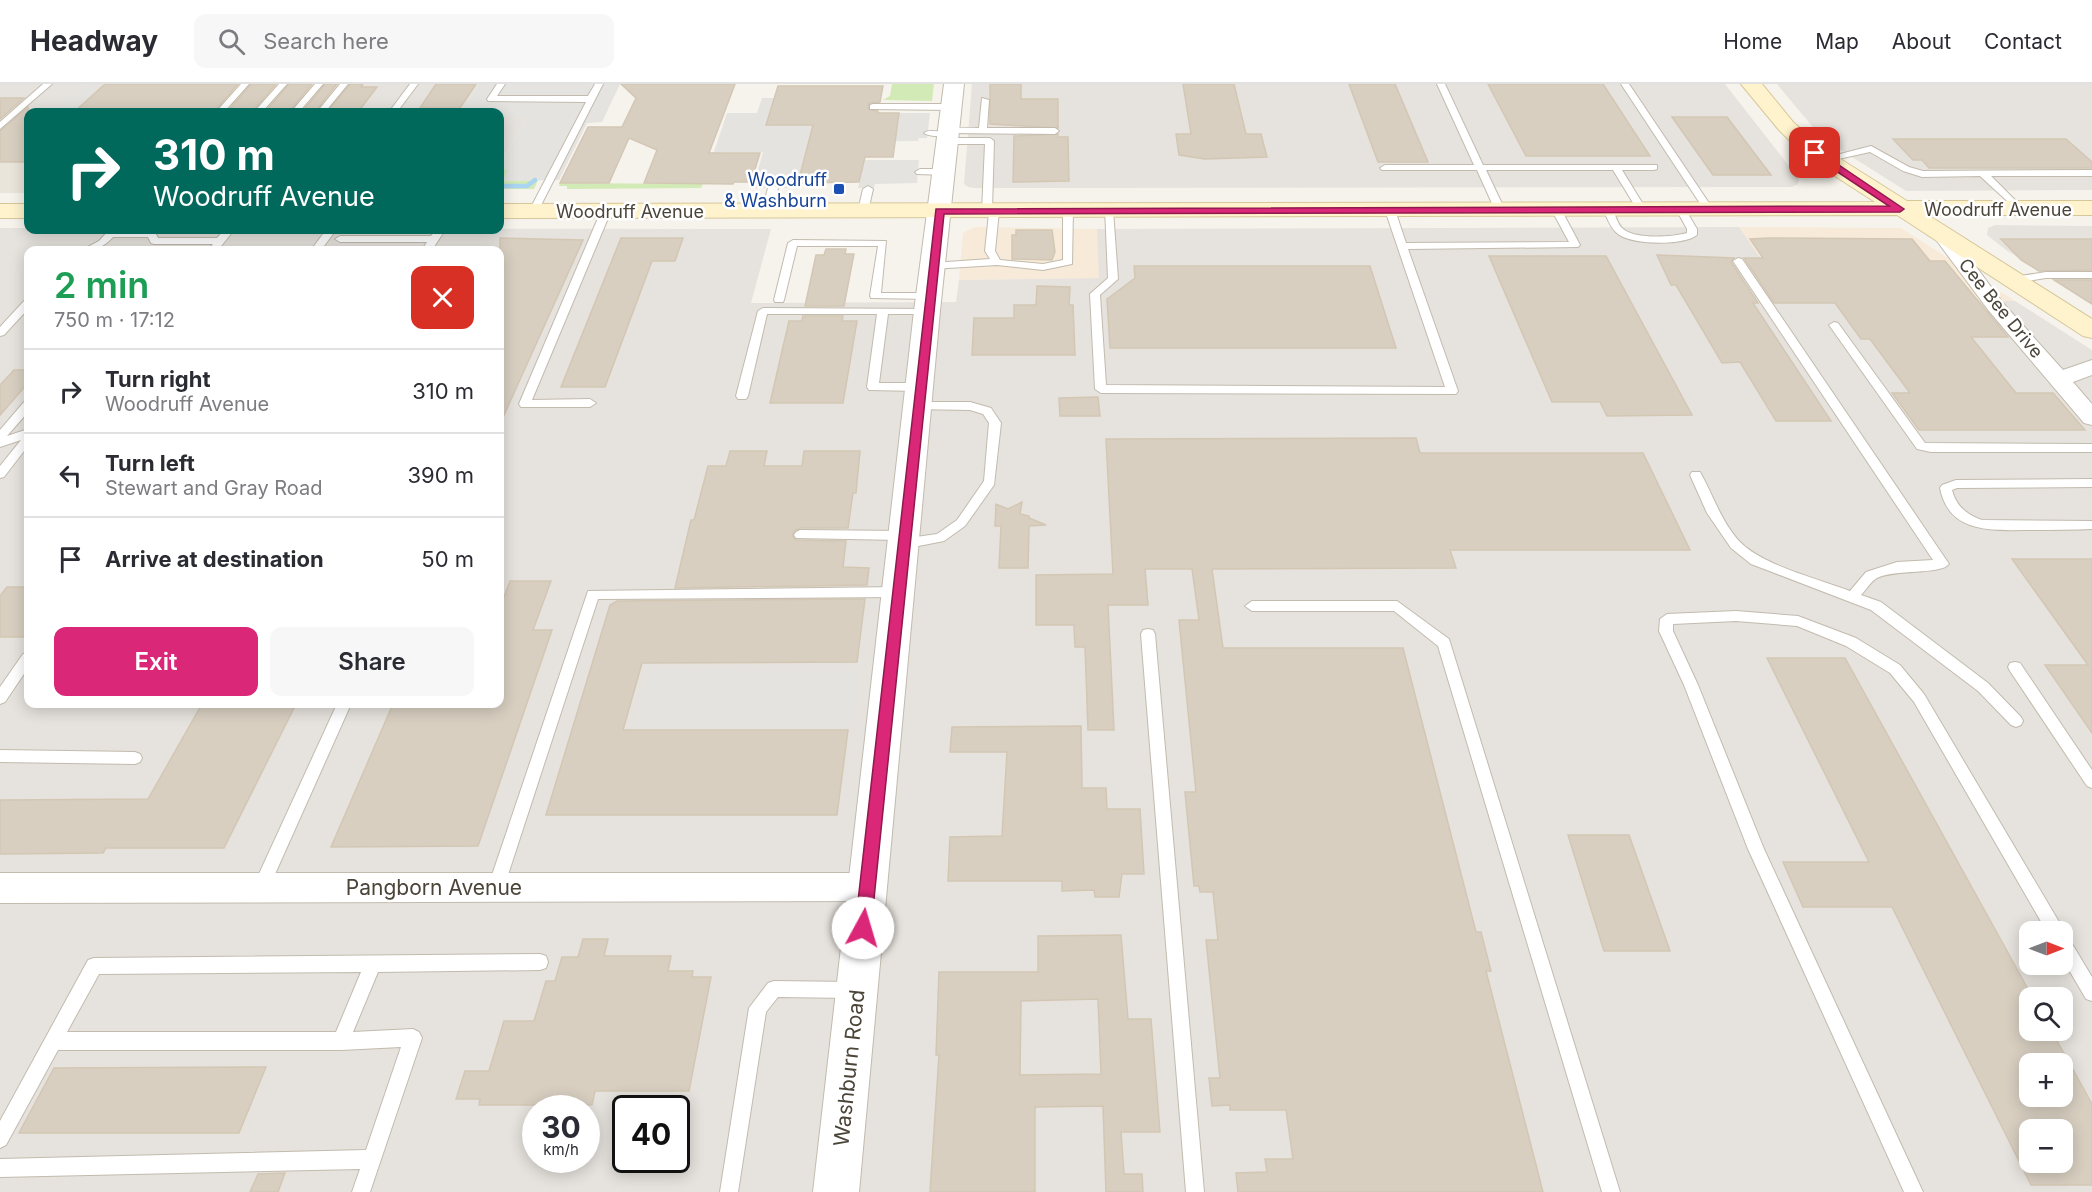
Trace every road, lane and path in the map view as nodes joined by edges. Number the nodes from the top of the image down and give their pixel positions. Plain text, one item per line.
1 (48, 84) edge
2 (245, 84) edge
3 (283, 84) edge
4 (319, 84) edge
5 (344, 84) edge
6 (414, 84) edge
7 (501, 84) edge
8 (599, 84) edge
9 (954, 84) edge
10 (1442, 84) edge
11 (1625, 84) edge
12 (1751, 84) edge
13 (591, 99) junction
14 (985, 100) dead end
15 (873, 107) dead end
16 (951, 107) junction
17 (224, 108) edge
18 (262, 108) edge
19 (298, 108) edge
20 (324, 108) edge
21 (396, 108) edge
22 (0, 126) edge
23 (983, 130) junction
24 (1005, 130) junction
25 (1055, 131) dead end
26 (944, 135) junction
27 (990, 141) junction
28 (1817, 166) junction
29 (1616, 167) junction
30 (1654, 167) dead end
31 (1385, 168) dead end
32 (1480, 168) junction
33 (920, 171) dead end
34 (945, 171) junction
35 (2092, 173) edge
36 (1983, 174) junction
37 (773, 188) dead end
38 (1824, 190) dead end
39 (2019, 208) junction
40 (2092, 208) edge
41 (1608, 209) junction
42 (1641, 209) junction
43 (1681, 209) junction
44 (1708, 209) junction
45 (1838, 209) junction
46 (1900, 209) junction
47 (1068, 210) junction
48 (1108, 210) junction
49 (1390, 210) junction
50 (1500, 210) junction
51 (1556, 210) junction
52 (504, 211) edge
53 (534, 211) junction
54 (606, 211) junction
55 (766, 211) junction
56 (939, 211) junction
57 (990, 211) junction
58 (110, 234) edge
59 (154, 234) edge
60 (226, 234) edge
61 (437, 234) edge
62 (1944, 237) junction
63 (340, 239) dead end
64 (434, 239) junction
65 (220, 242) junction
66 (96, 246) edge
67 (216, 246) edge
68 (430, 246) edge
69 (1402, 246) junction
70 (1738, 261) dead end
71 (998, 262) junction
72 (2092, 275) edge
73 (2013, 280) junction
74 (930, 291) junction
75 (779, 300) dead end
76 (24, 307) edge
77 (883, 311) junction
78 (1834, 325) dead end
79 (2092, 330) edge
80 (0, 333) edge
81 (2092, 367) edge
82 (2059, 379) junction
83 (742, 396) dead end
84 (919, 397) junction
85 (590, 404) dead end
86 (24, 410) edge
87 (2092, 418) edge
88 (24, 434) edge
89 (0, 437) edge
90 (0, 443) edge
91 (24, 444) edge
92 (2092, 448) edge
93 (0, 474) edge
94 (1696, 475) dead end
95 (2092, 483) edge
96 (2092, 525) edge
97 (800, 535) dead end
98 (903, 540) junction
99 (898, 592) junction
100 (1852, 597) junction
101 (1252, 606) dead end
102 (1148, 633) dead end
103 (24, 664) edge
104 (2015, 667) dead end
105 (0, 698) edge
106 (342, 708) edge
107 (2016, 721) dead end
108 (0, 756) edge
109 (135, 758) dead end
110 (2092, 782) edge
111 (496, 886) junction
112 (261, 887) junction
113 (867, 887) junction
114 (0, 888) edge
115 (2050, 921) edge
116 (2073, 961) edge
117 (540, 962) dead end
118 (373, 964) junction
119 (857, 990) junction
120 (2092, 993) edge
121 (53, 1041) junction
122 (341, 1041) junction
123 (0, 1139) edge
124 (371, 1159) junction
125 (0, 1168) edge
126 (361, 1192) edge
127 (729, 1192) edge
128 (836, 1192) edge
129 (1195, 1192) edge
130 (1611, 1192) edge
131 (1914, 1192) edge

1 - 22 lane
2 - 17 lane
3 - 18 lane
4 - 19 lane
5 - 20 lane
6 - 21 lane
7 - 13 lane
8 - 13 lane
9 - 16 street, Washburn Road
10 - 32 lane
11 - 44 lane
12 - 28 main road
13 - 53 lane
14 - 23 lane
15 - 16 lane
16 - 26 street, Washburn Road
23 - 24 lane
23 - 26 lane
24 - 25 lane
24 - 27 lane
26 - 27 lane
26 - 34 street, Washburn Road
27 - 57 lane
28 - 36 lane
28 - 46 main road
29 - 30 lane
29 - 32 lane
29 - 42 lane
31 - 32 lane
32 - 50 lane
33 - 34 lane
34 - 56 street, Washburn Road
35 - 36 lane
36 - 39 lane
37 - 55 lane
38 - 45 main road
39 - 40 main road, Woodruff Avenue
39 - 46 main road, Woodruff Avenue
41 - 42 main road, Woodruff Avenue
41 - 43 lane
41 - 51 main road, Woodruff Avenue
42 - 43 main road, Woodruff Avenue
43 - 44 main road, Woodruff Avenue
44 - 45 main road, Woodruff Avenue
45 - 46 main road, Woodruff Avenue
46 - 62 main road
47 - 48 main road, Woodruff Avenue
47 - 57 main road, Woodruff Avenue
47 - 71 lane
48 - 49 main road, Woodruff Avenue
48 - 69 lane
49 - 50 main road, Woodruff Avenue
49 - 69 lane
50 - 51 main road, Woodruff Avenue
51 - 69 lane
52 - 53 main road, Woodruff Avenue
53 - 54 main road, Woodruff Avenue
54 - 55 main road, Woodruff Avenue
54 - 85 lane
55 - 56 main road, Woodruff Avenue
56 - 57 main road, Woodruff Avenue
56 - 74 street, Washburn Road
57 - 71 lane
58 - 66 lane
59 - 65 lane
60 - 65 lane
61 - 64 lane
62 - 73 main road
62 - 82 street, Cee Bee Drive
63 - 64 lane
64 - 68 lane
65 - 67 lane
70 - 100 lane
71 - 74 lane
72 - 73 lane
73 - 79 main road
74 - 75 lane
74 - 77 lane
74 - 84 street, Washburn Road
76 - 80 lane
77 - 83 lane
77 - 84 lane
78 - 92 lane
81 - 82 street, Cee Bee Drive
82 - 87 street, Cee Bee Drive
84 - 98 street, Washburn Road
84 - 98 lane
86 - 89 lane
88 - 90 lane
91 - 93 lane
94 - 100 lane
95 - 96 lane
97 - 98 lane
98 - 99 street, Washburn Road
99 - 111 lane
99 - 113 street, Washburn Road
100 - 107 lane
101 - 130 lane
102 - 129 lane
103 - 105 lane
104 - 110 lane
106 - 112 lane
108 - 109 lane
111 - 112 street, Pangborn Avenue
111 - 113 street, Pangborn Avenue
112 - 114 street, Pangborn Avenue
113 - 119 street, Washburn Road
115 - 131 lane
116 - 120 lane
117 - 118 lane
118 - 121 lane
118 - 122 lane
119 - 127 lane
119 - 128 street, Washburn Road
121 - 122 lane
121 - 123 lane
122 - 124 lane
124 - 125 lane
124 - 126 lane

